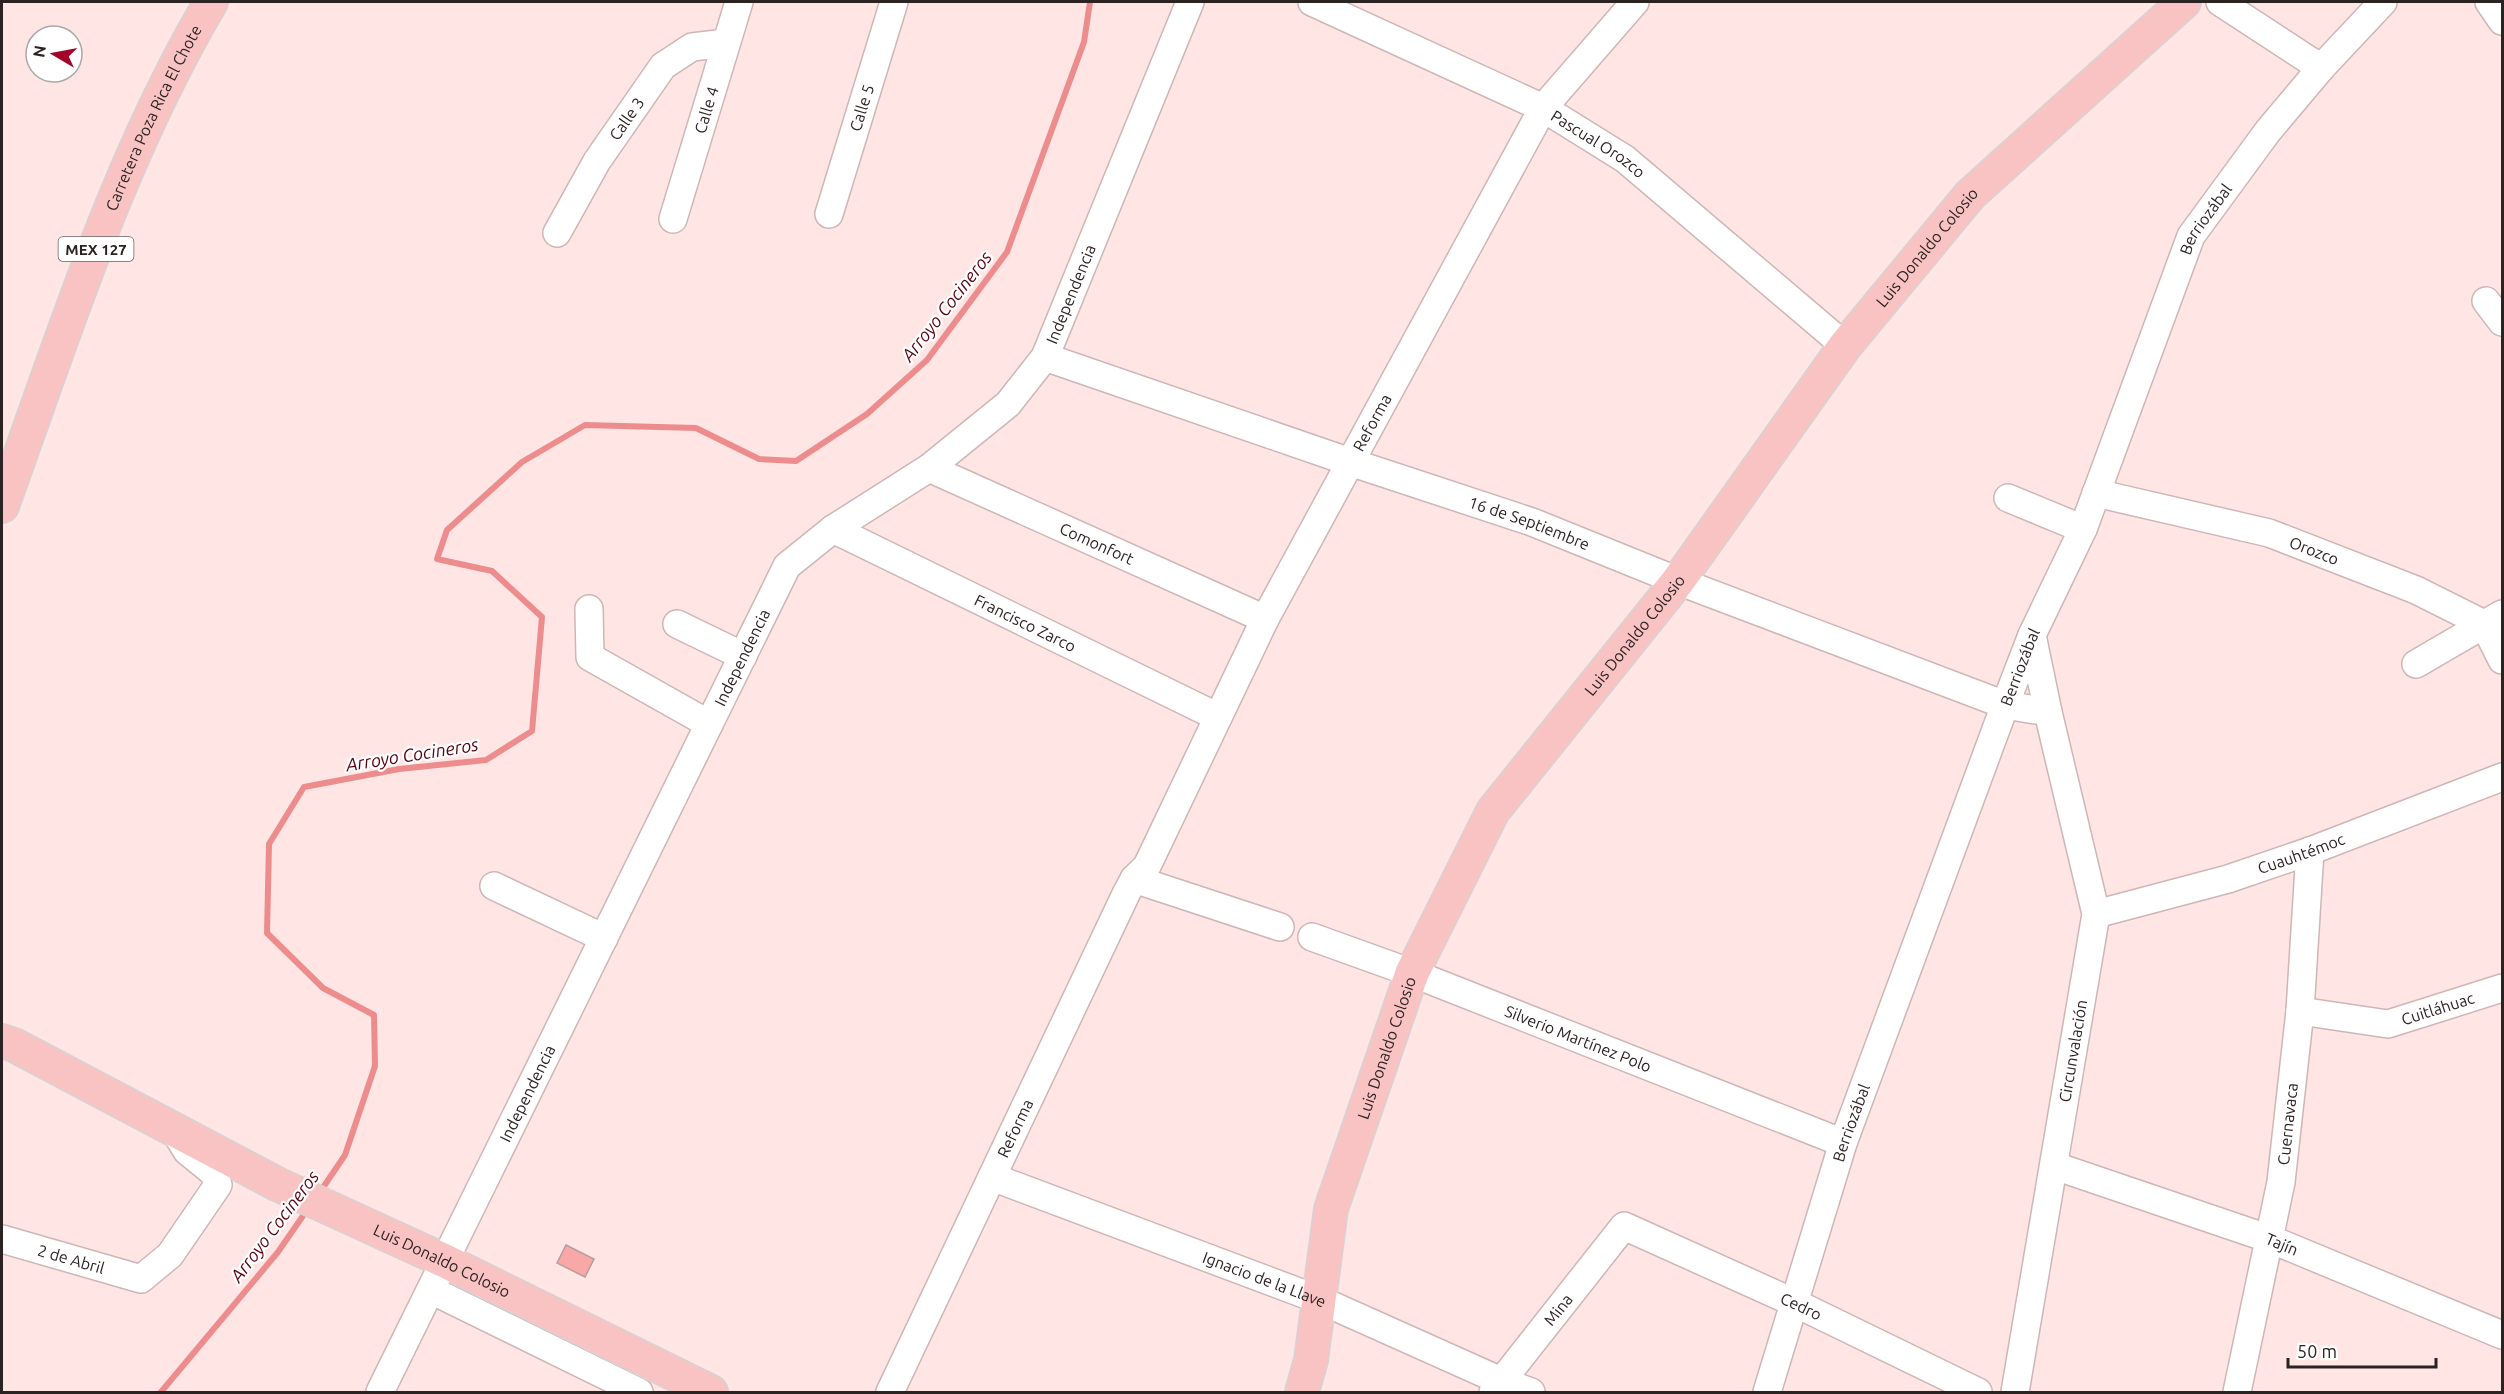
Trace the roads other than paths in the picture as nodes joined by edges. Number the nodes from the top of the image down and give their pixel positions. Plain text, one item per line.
1 (211, 2) edge
2 (739, 2) edge
3 (894, 2) edge
4 (1190, 2) edge
5 (1312, 2) edge
6 (1635, 2) edge
7 (2184, 2) edge
8 (2220, 2) edge
9 (2383, 2) edge
10 (2489, 2) edge
11 (2502, 21) edge
12 (726, 43) junction
13 (2321, 68) junction
14 (1543, 108) junction
15 (829, 214) dead end
16 (673, 219) dead end
17 (557, 233) dead end
18 (2486, 301) dead end
19 (2502, 322) edge
20 (1845, 346) junction
21 (1046, 357) junction
22 (1350, 462) junction
23 (929, 468) junction
24 (2096, 493) junction
25 (2008, 498) dead end
26 (2, 506) edge
27 (833, 529) junction
28 (2083, 529) junction
29 (1678, 581) junction
30 (589, 609) dead end
31 (1265, 619) junction
32 (2493, 619) edge
33 (677, 624) dead end
34 (2032, 635) junction
35 (742, 656) junction
36 (2502, 660) edge
37 (2416, 664) dead end
38 (2005, 705) junction
39 (2048, 712) junction
40 (1218, 717) junction
41 (709, 724) junction
42 (2502, 777) edge
43 (2310, 851) junction
44 (1143, 876) junction
45 (494, 886) dead end
46 (2097, 914) junction
47 (1280, 927) dead end
48 (1312, 937) dead end
49 (604, 938) junction
50 (1412, 973) junction
51 (2502, 988) edge
52 (2300, 1011) junction
53 (2, 1041) edge
54 (173, 1129) junction
55 (1843, 1143) junction
56 (2055, 1166) junction
57 (1000, 1180) junction
58 (1624, 1226) joint
59 (2, 1239) edge
60 (2270, 1239) junction
61 (445, 1261) junction
62 (141, 1279) joint
63 (431, 1290) junction
64 (1320, 1300) junction
65 (1795, 1303) junction
66 (2502, 1335) edge
67 (920, 1351) junction
68 (660, 1381) edge
69 (1497, 1387) edge
70 (380, 1392) edge
71 (639, 1392) edge
72 (711, 1392) edge
73 (890, 1392) edge
74 (911, 1392) edge
75 (1302, 1392) edge
76 (1531, 1392) edge
77 (1767, 1392) edge
78 (1978, 1392) edge
79 (2014, 1392) edge
80 (2237, 1392) edge

1 - 26 main road, Carretera Poza Rica El Chote / MEX 127
2 - 12 street, Calle 4
3 - 15 street, Calle 5
4 - 21 street, Independencia
5 - 14 street, Pascual Orozco
6 - 14 street, Reforma
7 - 20 main road, Luis Donaldo Colosio
8 - 13 street
9 - 13 street, Berriozábal
10 - 11 street
12 - 16 street, Calle 4
12 - 17 street, Calle 3
13 - 24 street, Berriozábal
14 - 20 street, Pascual Orozco
14 - 22 street, Reforma
18 - 19 street
20 - 29 main road, Luis Donaldo Colosio
21 - 22 street, 16 de Septiembre
21 - 23 street, Independencia
22 - 29 street, 16 de Septiembre
22 - 31 street, Reforma
23 - 27 street, Independencia
23 - 31 street, Comonfort
24 - 28 street, Berriozábal
24 - 32 street, Orozco
25 - 28 street
27 - 35 street, Independencia
27 - 40 street, Francisco Zarco
28 - 34 street, Berriozábal
29 - 38 street, 16 de Septiembre
29 - 50 main road, Luis Donaldo Colosio
30 - 41 street
31 - 40 street, Reforma
32 - 36 street
32 - 37 street
33 - 35 street
34 - 38 street, Berriozábal
34 - 39 street, Circunvalación
35 - 41 street, Independencia
38 - 39 street
38 - 55 street, Berriozábal
39 - 46 street, Circunvalación
40 - 44 street, Reforma
41 - 49 street, Independencia
42 - 43 street, Cuauhtémoc
43 - 46 street, Cuauhtémoc
43 - 52 street, Cuernavaca
44 - 47 street
44 - 57 street, Reforma
45 - 49 street
46 - 56 street, Circunvalación
48 - 50 street, Silverio Martínez Polo
49 - 61 street, Independencia
50 - 55 street, Silverio Martínez Polo
50 - 64 main road, Luis Donaldo Colosio
51 - 52 street, Cuitláhuac
52 - 60 street, Cuernavaca
53 - 54 main road, Luis Donaldo Colosio
54 - 61 main road, Luis Donaldo Colosio
54 - 62 street, Luis Donaldo Colosio
55 - 65 street, Berriozábal
56 - 60 street, Tajín
56 - 79 street, Circunvalación
57 - 64 street, Ignacio de la Llave
57 - 67 street, Reforma
58 - 65 street, Cedro
58 - 69 street, Mina
59 - 62 street, 2 de Abril
60 - 66 street, Tajín
60 - 80 street, Cuernavaca
61 - 63 street, Independencia
61 - 68 main road, Luis Donaldo Colosio
63 - 70 street, Independencia
63 - 71 street, Luis Donaldo Colosio
64 - 69 street, Ignacio de la Llave
64 - 75 main road, Luis Donaldo Colosio
65 - 77 street, Berriozábal
65 - 78 street, Cedro
67 - 73 street, Reforma
67 - 74 street, Reforma
68 - 72 main road, Luis Donaldo Colosio
69 - 76 street, Ignacio de la Llave

